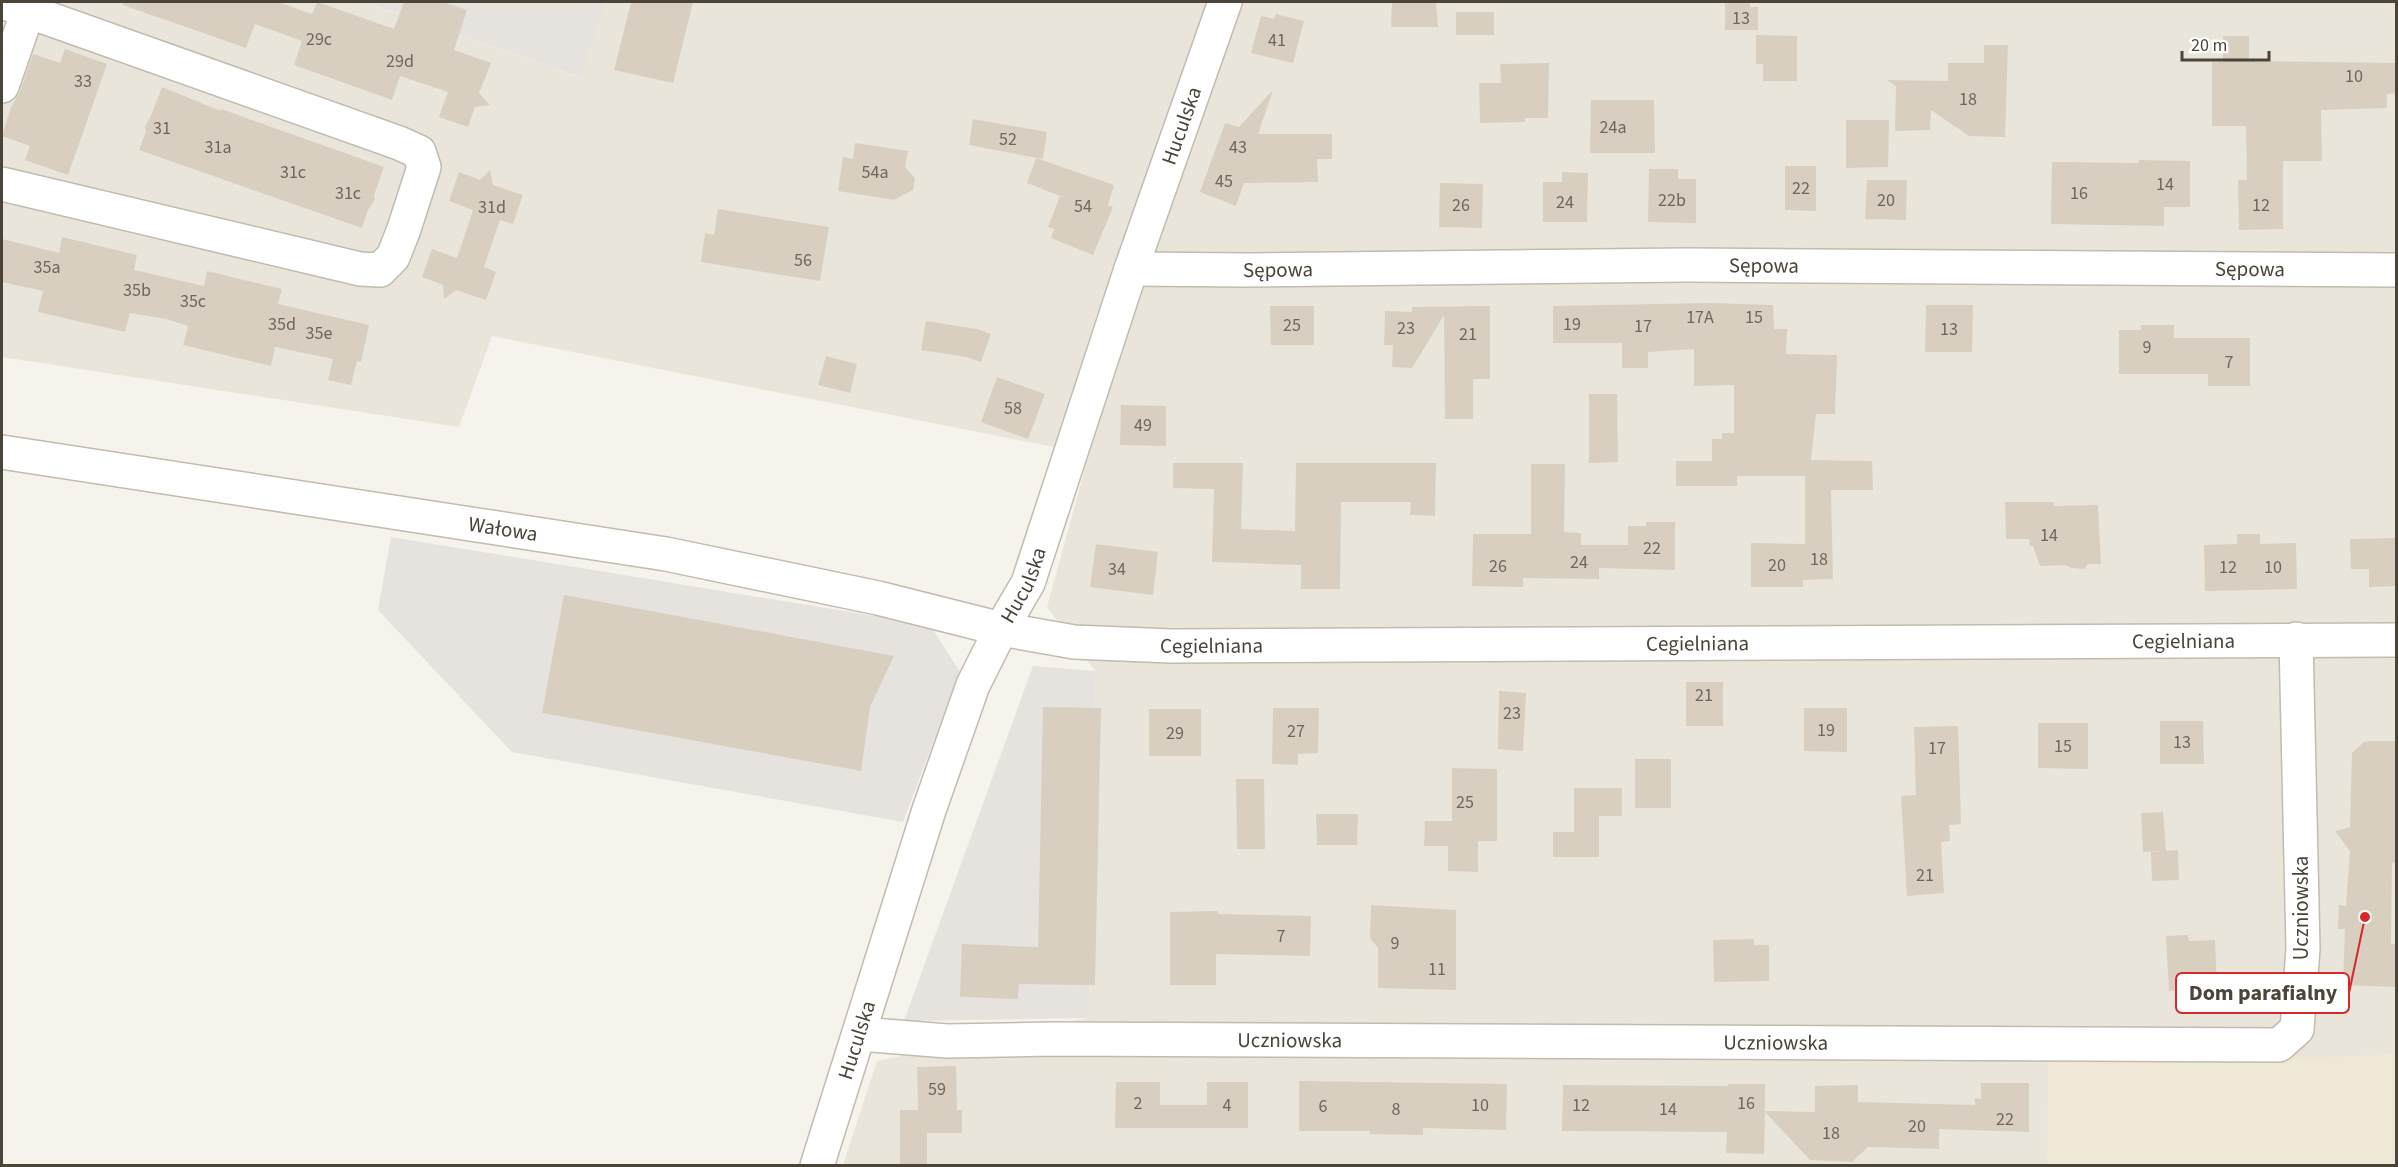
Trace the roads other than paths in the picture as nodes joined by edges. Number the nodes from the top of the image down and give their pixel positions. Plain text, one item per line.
1 (1225, 2) edge
2 (15, 6) edge
3 (2, 86) edge
4 (2, 184) edge
5 (1131, 269) junction
6 (2397, 270) edge
7 (2, 452) edge
8 (1001, 629) junction
9 (2296, 639) junction
10 (2397, 640) edge
11 (860, 1034) junction
12 (817, 1166) edge

1 - 5 street, Huculska
2 - 3 street
2 - 4 street
5 - 6 street, Sępowa
5 - 8 street, Huculska
7 - 8 street, Wałowa
8 - 9 street, Cegielniana
8 - 11 street, Huculska
9 - 10 street, Cegielniana
9 - 11 street, Uczniowska
11 - 12 street, Huculska

